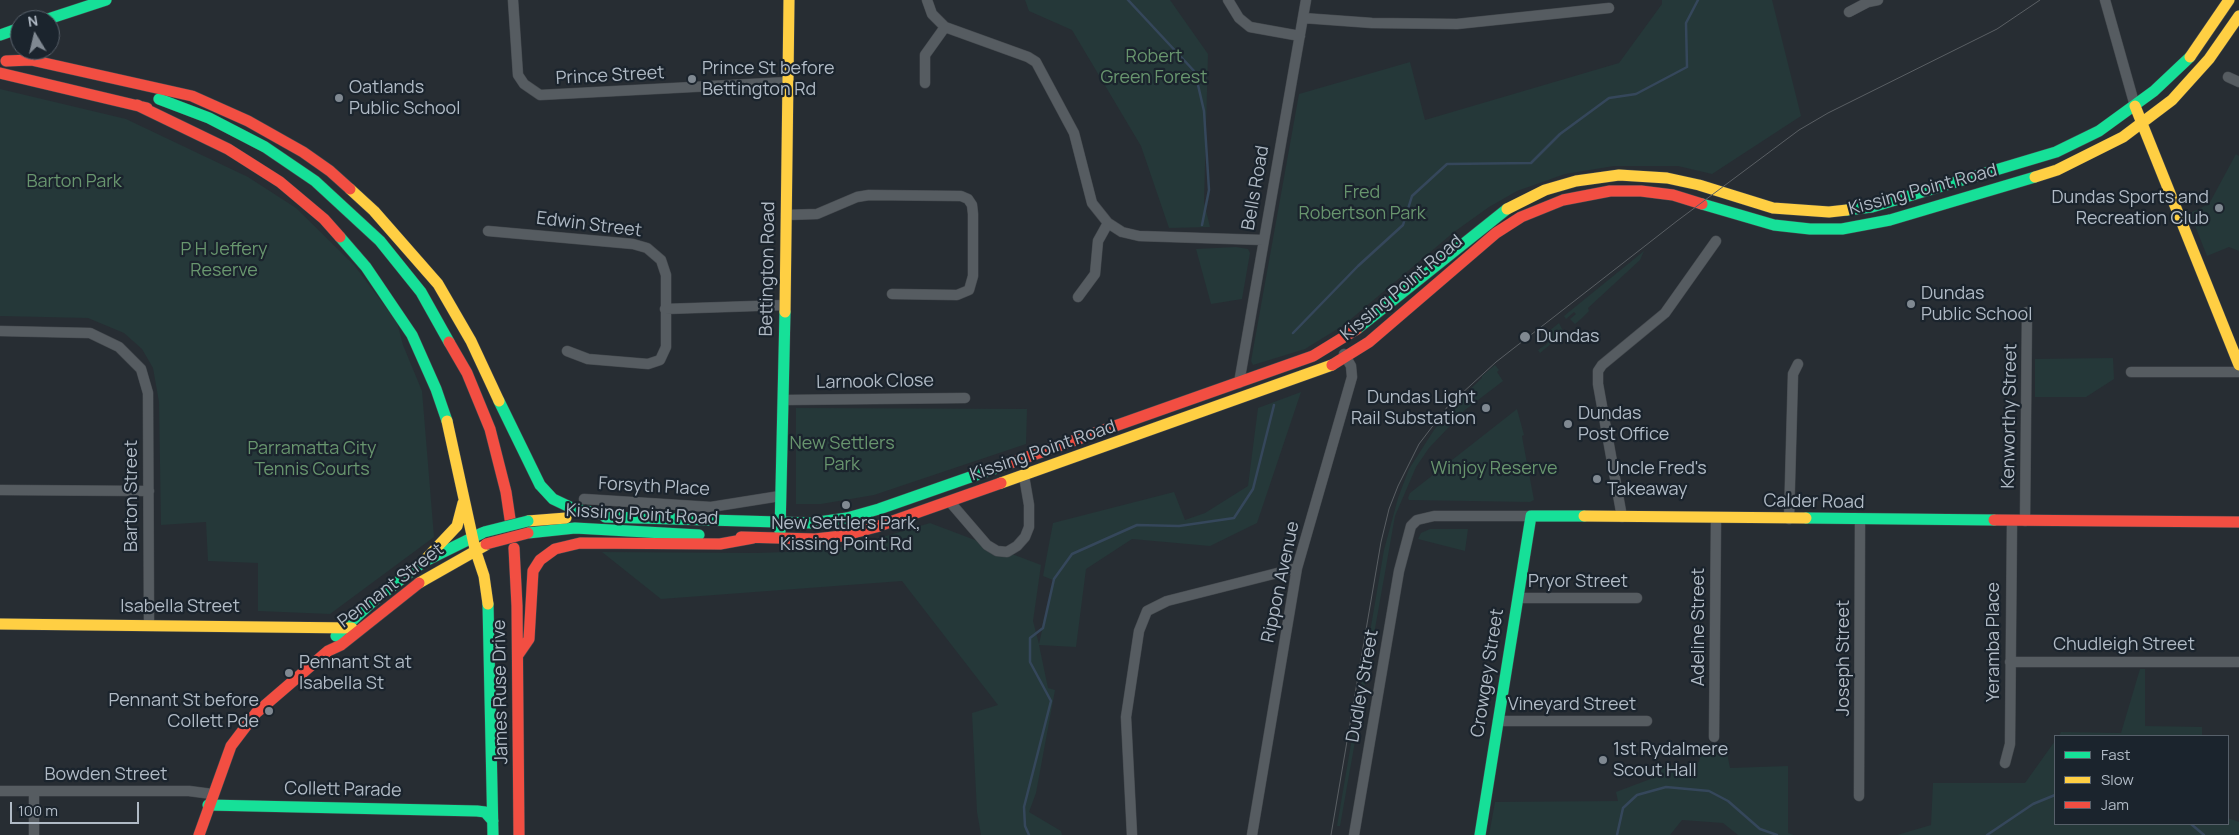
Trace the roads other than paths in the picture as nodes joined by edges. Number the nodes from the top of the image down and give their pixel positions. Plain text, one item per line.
1 (106, 0) edge
2 (514, 0) edge
3 (789, 0) edge
4 (927, 0) edge
5 (1228, 0) edge
6 (1306, 0) edge
7 (1878, 0) edge
8 (2105, 0) edge
9 (2229, 0) edge
10 (1609, 8) dead end
11 (1849, 12) dead end
12 (60, 15) edge
13 (2239, 16) edge
14 (1303, 18) junction
15 (945, 27) junction
16 (1300, 36) junction
17 (3, 61) edge
18 (0, 73) edge
19 (2228, 77) dead end
20 (788, 82) junction
21 (2239, 82) edge
22 (925, 83) dead end
23 (137, 105) junction
24 (2135, 106) junction
25 (2143, 124) junction
26 (786, 214) junction
27 (1108, 223) junction
28 (488, 231) dead end
29 (361, 240) dead end
30 (1263, 240) junction
31 (1716, 241) dead end
32 (378, 256) dead end
33 (396, 280) dead end
34 (892, 294) dead end
35 (1078, 297) dead end
36 (415, 306) dead end
37 (785, 306) junction
38 (665, 309) junction
39 (2027, 312) dead end
40 (0, 331) edge
41 (1338, 343) junction
42 (567, 351) dead end
43 (1346, 358) junction
44 (1798, 364) dead end
45 (2239, 365) edge
46 (2130, 372) dead end
47 (2239, 372) edge
48 (1239, 383) junction
49 (965, 398) dead end
50 (784, 400) junction
51 (471, 415) dead end
52 (486, 460) dead end
53 (1024, 476) junction
54 (490, 477) dead end
55 (0, 490) edge
56 (149, 492) junction
57 (780, 496) junction
58 (464, 498) junction
59 (584, 499) dead end
60 (950, 502) junction
61 (1531, 516) junction
62 (619, 517) junction
63 (1622, 517) junction
64 (1716, 518) junction
65 (510, 519) dead end
66 (1789, 519) junction
67 (1860, 520) junction
68 (2012, 521) junction
69 (2025, 521) junction
70 (2239, 522) edge
71 (780, 524) junction
72 (473, 536) junction
73 (753, 538) junction
74 (780, 539) junction
75 (1405, 543) joint
76 (481, 547) junction
77 (514, 548) dead end
78 (423, 562) junction
79 (1297, 568) junction
80 (504, 584) dead end
81 (1518, 598) junction
82 (1637, 598) dead end
83 (505, 601) dead end
84 (0, 624) edge
85 (149, 624) junction
86 (347, 627) junction
87 (360, 630) junction
88 (328, 651) junction
89 (518, 655) junction
90 (2010, 662) junction
91 (2239, 662) edge
92 (506, 720) dead end
93 (1498, 721) junction
94 (1647, 721) dead end
95 (1714, 737) dead end
96 (506, 760) dead end
97 (2005, 763) dead end
98 (34, 790) junction
99 (0, 791) edge
100 (1859, 796) dead end
101 (210, 799) junction
102 (492, 800) junction
103 (477, 811) junction
104 (493, 821) junction
105 (34, 835) edge
106 (199, 835) edge
107 (493, 835) edge
108 (520, 835) edge
109 (1132, 835) edge
110 (1252, 835) edge
111 (1354, 835) edge
112 (1480, 835) edge

1 - 12 main road
2 - 20 street, Prince Street
3 - 20 main road, Bettington Road
4 - 15 street
5 - 16 street
6 - 14 street, Bells Road
7 - 11 street
8 - 24 street
9 - 24 main road, Kissing Point Road
10 - 14 street
13 - 25 main road, Kissing Point Road
14 - 16 street, Bells Road
15 - 22 street
15 - 27 street
16 - 30 street, Bells Road
17 - 62 main road
17 - 65 main road
18 - 23 main road
19 - 21 street
20 - 26 main road, Bettington Road
23 - 29 main road
23 - 58 main road
24 - 25 main road
24 - 41 main road, Kissing Point Road
25 - 43 main road, Kissing Point Road
25 - 45 main road
26 - 34 street
26 - 37 main road, Bettington Road
27 - 30 street
27 - 35 street
28 - 38 street, Edwin Street
30 - 48 street, Bells Road
31 - 63 street
32 - 33 main road
36 - 51 main road
37 - 38 street
37 - 50 main road, Bettington Road
38 - 42 street, Edwin Street
39 - 69 street, Kenworthy Street
40 - 56 street, Barton Street
41 - 43 street, Rippon Avenue
41 - 48 main road, Kissing Point Road
43 - 53 main road, Kissing Point Road
43 - 79 street, Rippon Avenue
44 - 66 street
46 - 47 street
48 - 71 main road, Kissing Point Road
49 - 50 street, Larnook Close
50 - 57 main road, Bettington Road
52 - 54 main road
53 - 60 main road, Kissing Point Road
53 - 60 street
55 - 56 street
56 - 85 street, Barton Street
57 - 59 street, Forsyth Place
57 - 71 main road, Bettington Road
58 - 72 main road
58 - 78 main road
60 - 74 main road, Kissing Point Road
61 - 63 main road, Calder Road
61 - 75 street, Calder Road
61 - 81 main road, Crowgey Street
62 - 71 main road, Kissing Point Road
62 - 72 main road, Kissing Point Road, bridge
63 - 64 main road, Calder Road
64 - 66 main road, Calder Road
64 - 95 street, Adeline Street
66 - 67 main road, Calder Road
67 - 68 main road, Calder Road
67 - 100 street, Joseph Street
68 - 69 main road, Calder Road
68 - 90 street, Yeramba Place
69 - 70 main road, Calder Road
71 - 74 main road, Bettington Road
72 - 76 main road
72 - 78 main road, Pennant Street
73 - 74 main road, Kissing Point Road
73 - 76 main road, Kissing Point Road, bridge
73 - 89 main road
75 - 111 street, Dudley Street
76 - 87 main road, Pennant Street
76 - 102 main road
77 - 89 main road, James Ruse Drive
78 - 86 main road, Pennant Street
79 - 109 street
79 - 110 street, Rippon Avenue
80 - 83 main road, James Ruse Drive
81 - 82 street, Pryor Street
81 - 93 main road, Crowgey Street
84 - 85 main road, Isabella Street
85 - 86 main road, Isabella Street
86 - 87 main road, Isabella Street
86 - 88 main road, Pennant Street
87 - 88 main road, Pennant Street
88 - 101 main road, Pennant Street
89 - 108 main road, James Ruse Drive
90 - 91 street, Chudleigh Street
90 - 97 street, Yeramba Place
92 - 96 main road, James Ruse Drive
93 - 94 street, Vineyard Street
93 - 112 main road, Crowgey Street
98 - 99 street, Bowden Street
98 - 101 street, Bowden Street
98 - 105 street
101 - 103 main road, Collett Parade
101 - 106 main road, Pennant Street
102 - 103 main road
102 - 104 main road
103 - 104 main road
104 - 107 main road

